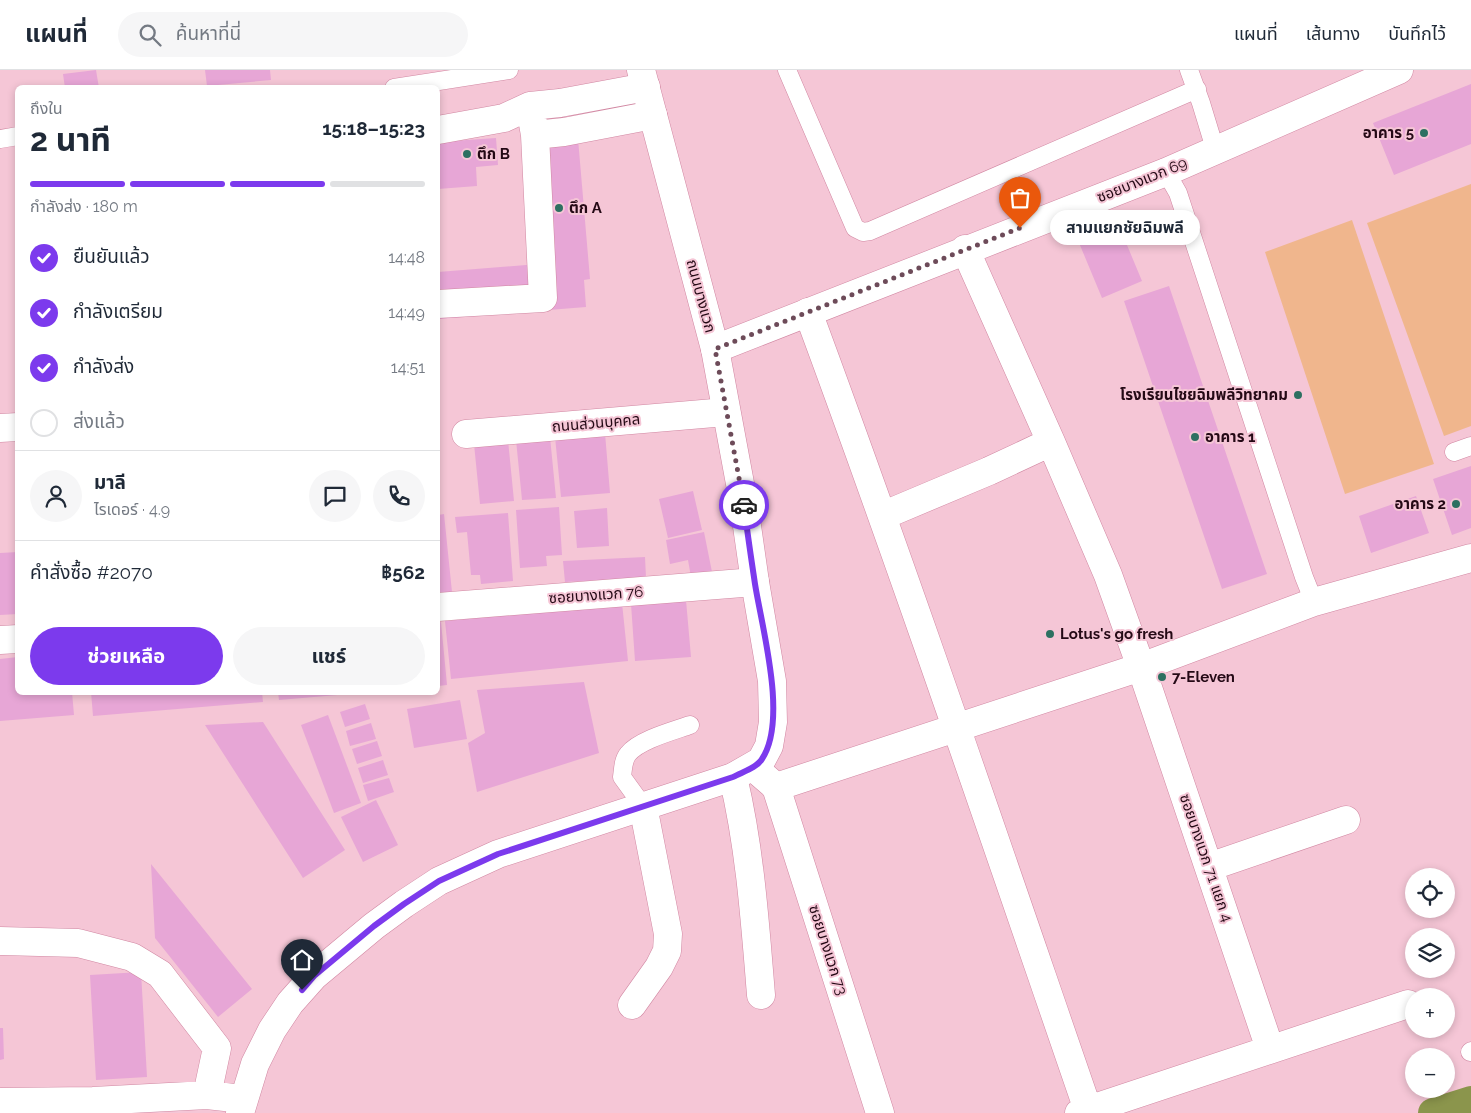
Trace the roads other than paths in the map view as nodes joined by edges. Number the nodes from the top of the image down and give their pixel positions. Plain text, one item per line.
1 (509, 70) edge
2 (787, 70) edge
3 (1189, 70) edge
4 (1399, 70) edge
5 (643, 79) edge
6 (413, 85) edge
7 (1196, 89) junction
8 (530, 106) junction
9 (653, 115) junction
10 (440, 130) edge
11 (535, 134) junction
12 (15, 136) edge
13 (0, 139) edge
14 (1215, 149) junction
15 (1166, 172) junction
16 (965, 249) junction
17 (440, 304) edge
18 (808, 312) junction
19 (715, 349) junction
20 (726, 412) junction
21 (15, 427) edge
22 (0, 428) edge
23 (466, 434) dead end
24 (1051, 442) junction
25 (1471, 446) edge
26 (1454, 452) dead end
27 (882, 516) junction
28 (1471, 558) edge
29 (755, 582) junction
30 (1314, 602) junction
31 (440, 607) edge
32 (15, 639) edge
33 (0, 640) edge
34 (1141, 667) junction
35 (690, 725) dead end
36 (956, 727) junction
37 (743, 772) junction
38 (776, 786) junction
39 (643, 806) junction
40 (1346, 820) dead end
41 (1209, 867) junction
42 (0, 941) edge
43 (761, 995) dead end
44 (1405, 1005) edge
45 (632, 1006) dead end
46 (1270, 1049) junction
47 (207, 1095) junction
48 (0, 1102) edge
49 (241, 1106) edge
50 (34, 1107) edge
51 (1083, 1112) edge
52 (880, 1113) edge

1 - 6 lane
2 - 7 lane
3 - 7 lane
4 - 14 street, ซอยบางแวก 69
5 - 8 street
5 - 9 street, ถนนบางแวก
7 - 14 lane
8 - 10 street
8 - 11 street
9 - 11 street
9 - 19 street, ถนนบางแวก
11 - 17 street
12 - 13 lane
14 - 15 street, ซอยบางแวก 69
15 - 16 street, ซอยบางแวก 69
15 - 30 lane
16 - 18 street, ซอยบางแวก 69
16 - 24 street, ซอยบางแวก 71 แยก 4
18 - 19 street, ซอยบางแวก 69
18 - 27 street
19 - 20 street, ถนนบางแวก
20 - 23 street, ถนนส่วนบุคคล
20 - 29 street, ถนนบางแวก
21 - 22 street
24 - 27 street
24 - 34 street, ซอยบางแวก 71 แยก 4
25 - 26 lane
27 - 36 street
28 - 30 street
29 - 31 street, ซอยบางแวก 76
29 - 37 street, ถนนบางแวก
30 - 34 street
32 - 33 street
34 - 36 street
34 - 41 street, ซอยบางแวก 71 แยก 4
35 - 39 lane
36 - 38 street
36 - 51 street
37 - 38 street
37 - 39 street
37 - 43 street
38 - 52 street, ซอยบางแวก 73
39 - 45 street
39 - 49 street
40 - 41 street
41 - 46 street, ซอยบางแวก 71 แยก 4
42 - 47 street
44 - 46 street
46 - 51 street
47 - 49 street
47 - 50 street
48 - 50 street

